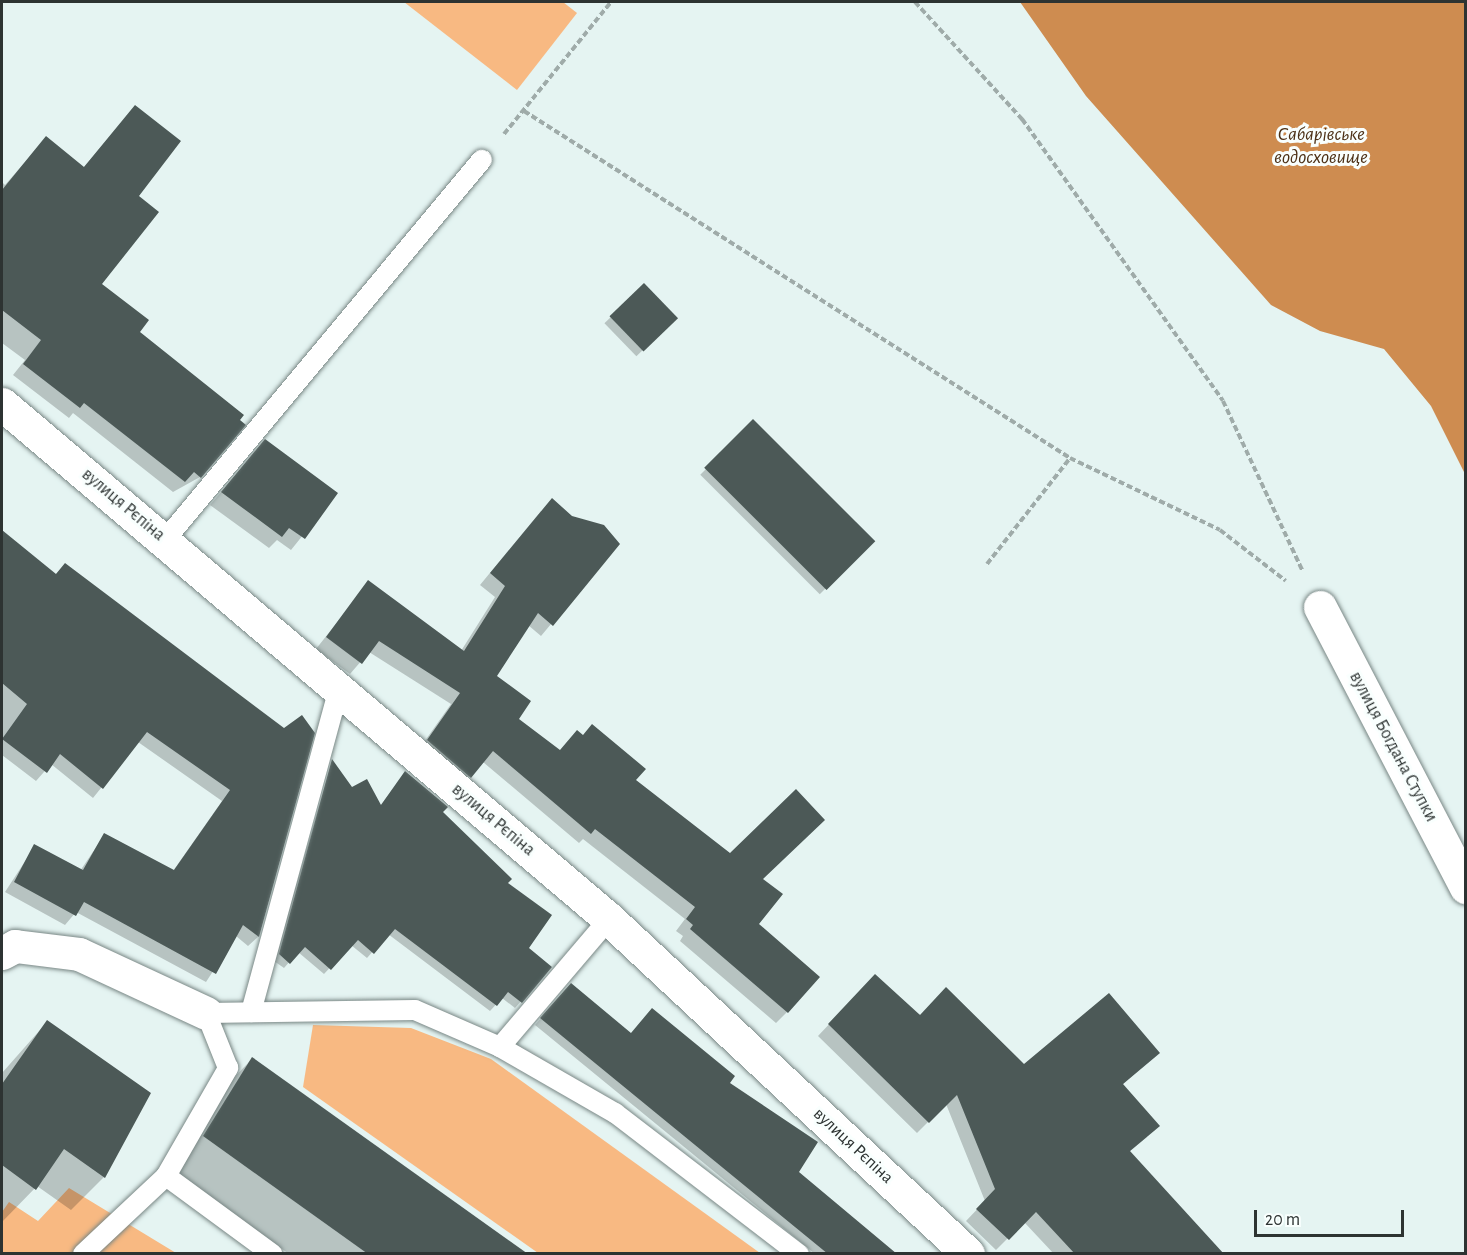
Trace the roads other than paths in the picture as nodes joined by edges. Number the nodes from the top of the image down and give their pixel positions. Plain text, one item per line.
1 (482, 160) road end
2 (2, 404) edge
3 (165, 540) junction
4 (1320, 607) road end
5 (339, 689) junction
6 (1466, 887) edge
7 (609, 919) junction
8 (2, 953) edge
9 (251, 1012) junction
10 (206, 1013) junction
11 (500, 1047) junction
12 (166, 1176) junction
13 (83, 1254) edge
14 (272, 1254) edge
15 (799, 1254) edge
16 (968, 1254) edge

1 - 3 lane
2 - 3 street, вулиця Рєпіна
3 - 5 street, вулиця Рєпіна
4 - 6 street, вулиця Богдана Ступки
5 - 7 street, вулиця Рєпіна
5 - 9 lane
7 - 11 lane
7 - 16 street, вулиця Рєпіна
8 - 10 street
9 - 10 lane
9 - 11 lane
10 - 12 lane
11 - 15 lane
12 - 13 lane
12 - 14 lane

